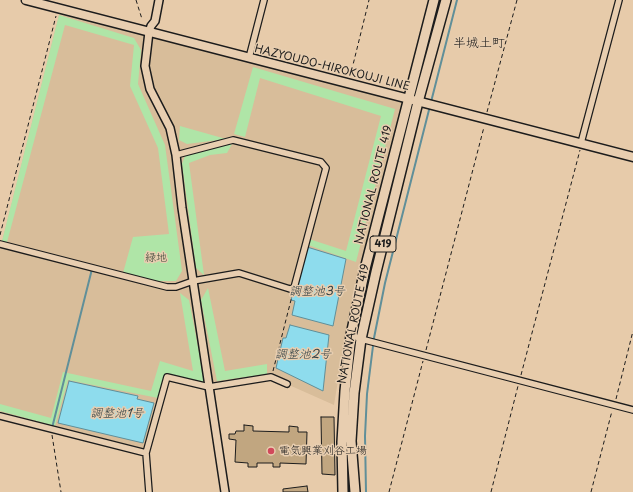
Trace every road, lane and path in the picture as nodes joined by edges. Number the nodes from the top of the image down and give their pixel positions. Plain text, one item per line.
1 (26, 0) edge
2 (136, 0) edge
3 (159, 0) edge
4 (264, 0) edge
5 (369, 0) edge
6 (434, 0) edge
7 (446, 0) edge
8 (517, 0) edge
9 (618, 0) edge
10 (58, 8) junction
11 (142, 19) dead end
12 (149, 32) junction
13 (249, 58) junction
14 (348, 83) junction
15 (422, 103) junction
16 (486, 119) junction
17 (581, 143) junction
18 (176, 155) junction
19 (633, 157) edge
20 (0, 235) edge
21 (0, 244) edge
22 (193, 281) junction
23 (292, 289) junction
24 (633, 331) edge
25 (351, 335) junction
26 (362, 339) junction
27 (425, 355) junction
28 (271, 377) junction
29 (520, 380) junction
30 (287, 384) dead end
31 (209, 387) junction
32 (614, 405) junction
33 (633, 410) edge
34 (0, 416) edge
35 (51, 429) junction
36 (146, 453) junction
37 (61, 492) edge
38 (149, 492) edge
39 (225, 492) edge
40 (343, 492) edge
41 (355, 492) edge
42 (389, 492) edge
43 (491, 492) edge
44 (591, 492) edge

1 - 10 main road, HAZYOUDO-HIROKOUJI LINE
2 - 11 path
3 - 12 street
4 - 13 street
5 - 14 path
6 - 15 highway, NATIONAL ROUTE 419 / 419
7 - 15 highway, NATIONAL ROUTE 419 / 419
8 - 16 path
9 - 17 street
10 - 12 main road, HAZYOUDO-HIROKOUJI LINE
10 - 20 path
12 - 13 main road, HAZYOUDO-HIROKOUJI LINE
12 - 18 street
13 - 14 main road, HAZYOUDO-HIROKOUJI LINE
14 - 15 main road, HAZYOUDO-HIROKOUJI LINE
15 - 16 main road, HAZYOUDO-HIROKOUJI LINE
15 - 25 highway, NATIONAL ROUTE 419 / 419
15 - 26 highway, NATIONAL ROUTE 419 / 419
16 - 17 main road, HAZYOUDO-HIROKOUJI LINE
16 - 27 path
17 - 19 main road, HAZYOUDO-HIROKOUJI LINE
17 - 29 path
18 - 22 street
18 - 23 street
21 - 22 street
22 - 23 street
22 - 31 street
23 - 28 path
24 - 32 path
25 - 26 street
25 - 40 highway, NATIONAL ROUTE 419 / 419
26 - 27 street
26 - 41 highway, NATIONAL ROUTE 419 / 419
27 - 29 street
27 - 42 path
28 - 30 street
28 - 31 street
29 - 32 street
29 - 43 path
31 - 36 street
31 - 39 street
32 - 33 street
32 - 44 path
34 - 35 street
35 - 36 street
35 - 37 path
36 - 38 street

